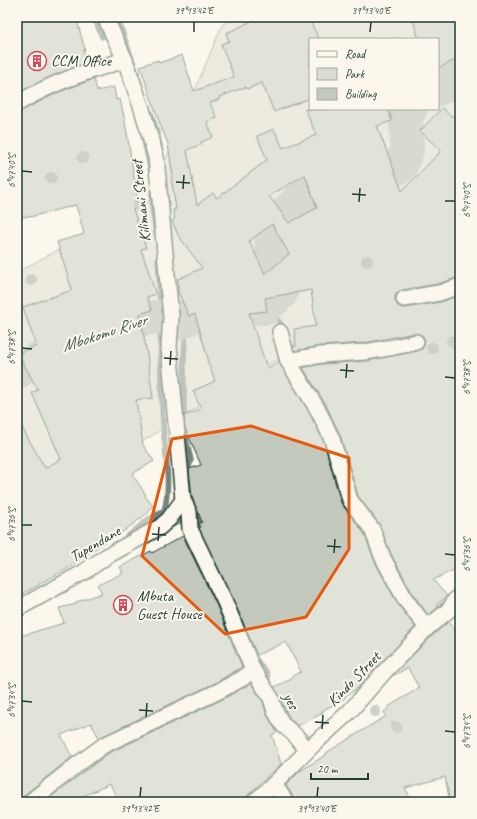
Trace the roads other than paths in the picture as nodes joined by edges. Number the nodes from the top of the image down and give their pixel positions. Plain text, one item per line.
1 (105, 17) edge
2 (125, 60) junction
3 (17, 104) edge
4 (460, 286) edge
5 (404, 299) dead end
6 (280, 332) dead end
7 (416, 342) dead end
8 (288, 361) junction
9 (183, 500) junction
10 (458, 600) edge
11 (17, 609) edge
12 (427, 628) junction
13 (252, 666) junction
14 (307, 750) junction
15 (274, 784) junction
16 (30, 802) edge
17 (254, 802) edge
18 (286, 802) edge

1 - 2 street, Kilimani Street
2 - 3 street
2 - 9 street, Kilimani Street
4 - 5 street
6 - 8 street
7 - 8 street
8 - 12 street
9 - 11 street, Tupendane
9 - 13 street, yes
10 - 12 street, Kindo Street
12 - 14 street, Kindo Street
13 - 14 street, yes
13 - 16 street
14 - 15 street, Kindo Street
15 - 17 street, Kindo Street
15 - 18 street

